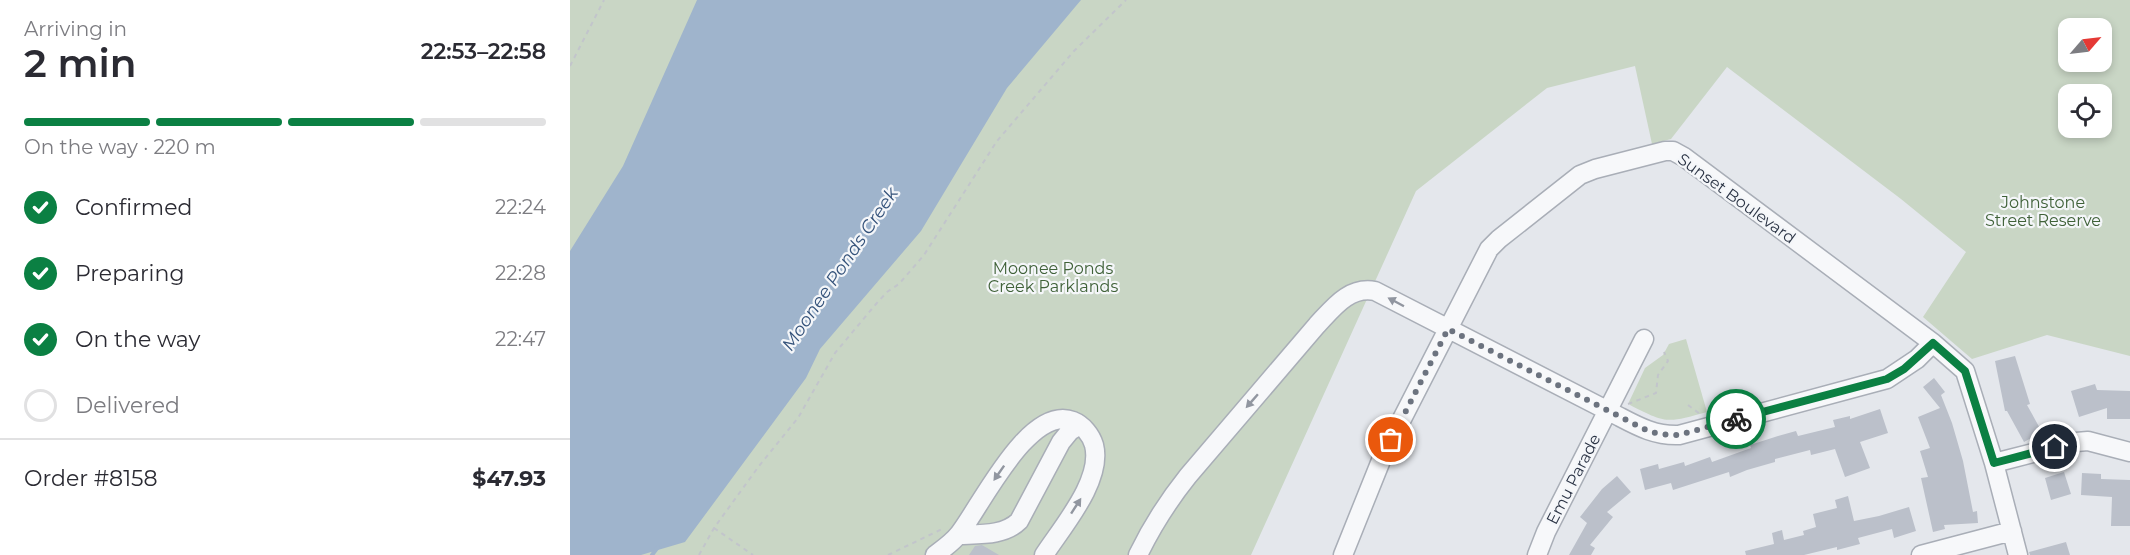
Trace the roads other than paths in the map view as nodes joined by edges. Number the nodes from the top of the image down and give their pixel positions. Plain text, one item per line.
1 (1448, 329) junction
2 (1644, 339) dead end
3 (1933, 343) junction
4 (1616, 408) junction
5 (1080, 425) junction
6 (2130, 452) edge
7 (1994, 463) junction
8 (2012, 531) junction
9 (950, 532) junction
10 (935, 555) edge
11 (1044, 555) edge
12 (1138, 555) edge
13 (1343, 555) edge
14 (1537, 555) edge
15 (1921, 555) edge
16 (2018, 555) edge

1 - 3 street, Sunset Boulevard
1 - 4 street
1 -> 12 street
1 - 13 street, Sunset Boulevard
2 - 4 street, Emu Parade
3 - 4 street
3 - 7 street, Sunset Boulevard
4 - 14 street, Emu Parade
5 -> 9 street
5 - 9 street
11 -> 5 street
6 - 7 street
7 - 8 street, Sunset Boulevard
8 - 15 street
8 - 16 street, Sunset Boulevard
9 - 10 street

